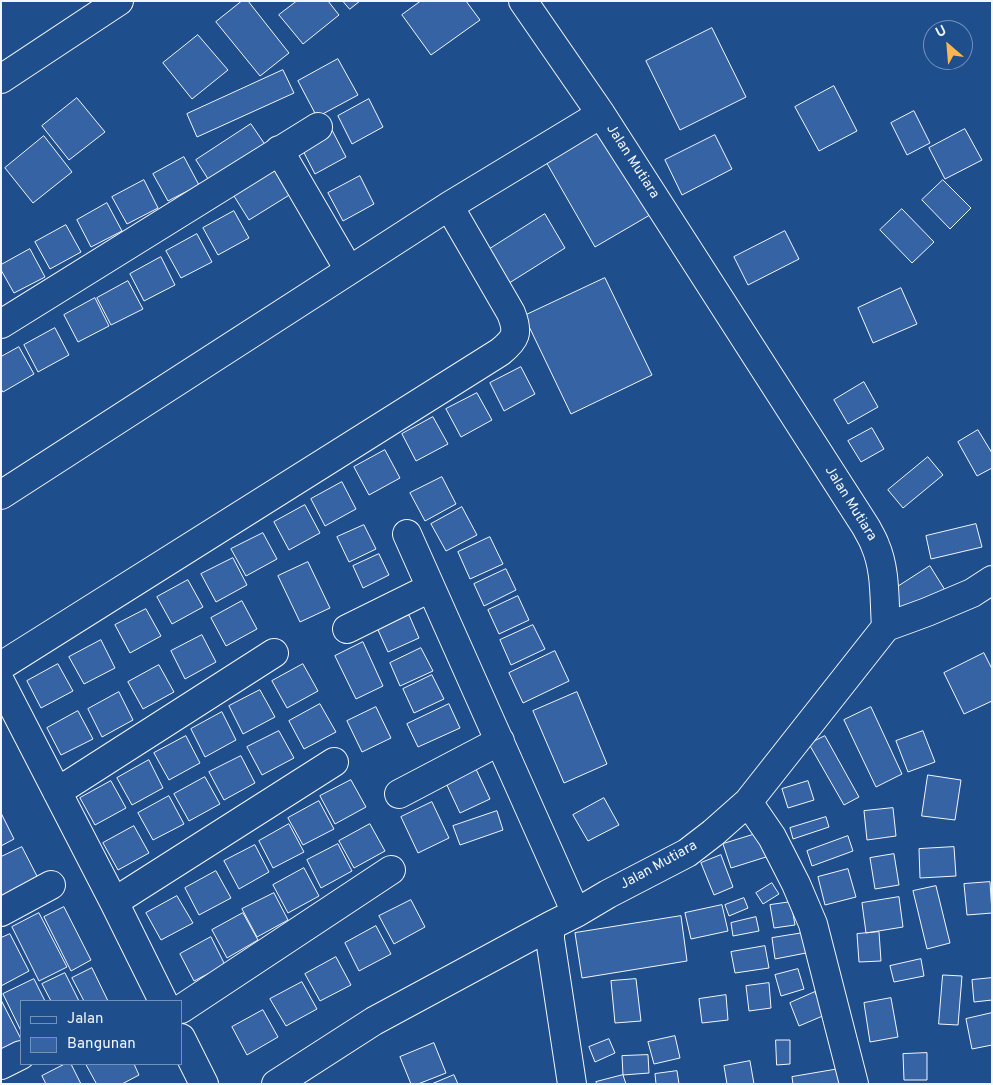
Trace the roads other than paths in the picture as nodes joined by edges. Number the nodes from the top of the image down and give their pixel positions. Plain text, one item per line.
1 (118, 1) edge
2 (527, 3) edge
3 (1, 79) edge
4 (601, 114) junction
5 (318, 127) dead end
6 (279, 150) junction
7 (449, 206) junction
8 (349, 270) junction
9 (1, 324) edge
10 (1, 495) edge
11 (407, 534) dead end
12 (992, 580) edge
13 (430, 588) junction
14 (886, 627) junction
15 (347, 629) dead end
16 (274, 653) dead end
17 (1, 666) edge
18 (1, 683) edge
19 (500, 741) junction
20 (334, 762) dead end
21 (57, 792) junction
22 (399, 794) dead end
23 (748, 802) junction
24 (391, 870) dead end
25 (51, 885) dead end
26 (114, 902) junction
27 (1, 912) edge
28 (576, 913) junction
29 (550, 926) junction
30 (163, 1000) edge
31 (182, 1008) edge
32 (182, 1040) edge
33 (20, 1056) edge
34 (1, 1065) edge
35 (204, 1084) edge
36 (276, 1084) edge
37 (572, 1084) edge
38 (854, 1084) edge

1 - 3 street
2 - 4 street, Jalan Mutiara
4 - 7 street
4 - 14 street, Jalan Mutiara
5 - 6 street
6 - 8 street
6 - 9 street
7 - 8 street
7 - 17 street
8 - 10 street
11 - 13 street
12 - 14 street
13 - 15 street
13 - 19 street
14 - 23 street, Jalan Mutiara
16 - 21 street
18 - 21 street
19 - 22 street
19 - 28 street
20 - 26 street
21 - 26 street
23 - 28 street, Jalan Mutiara
23 - 38 street
24 - 31 street
25 - 27 street
26 - 30 street
28 - 29 street, Jalan Mutiara
29 - 36 street, Jalan Mutiara
29 - 37 street
32 - 35 street
33 - 34 street

